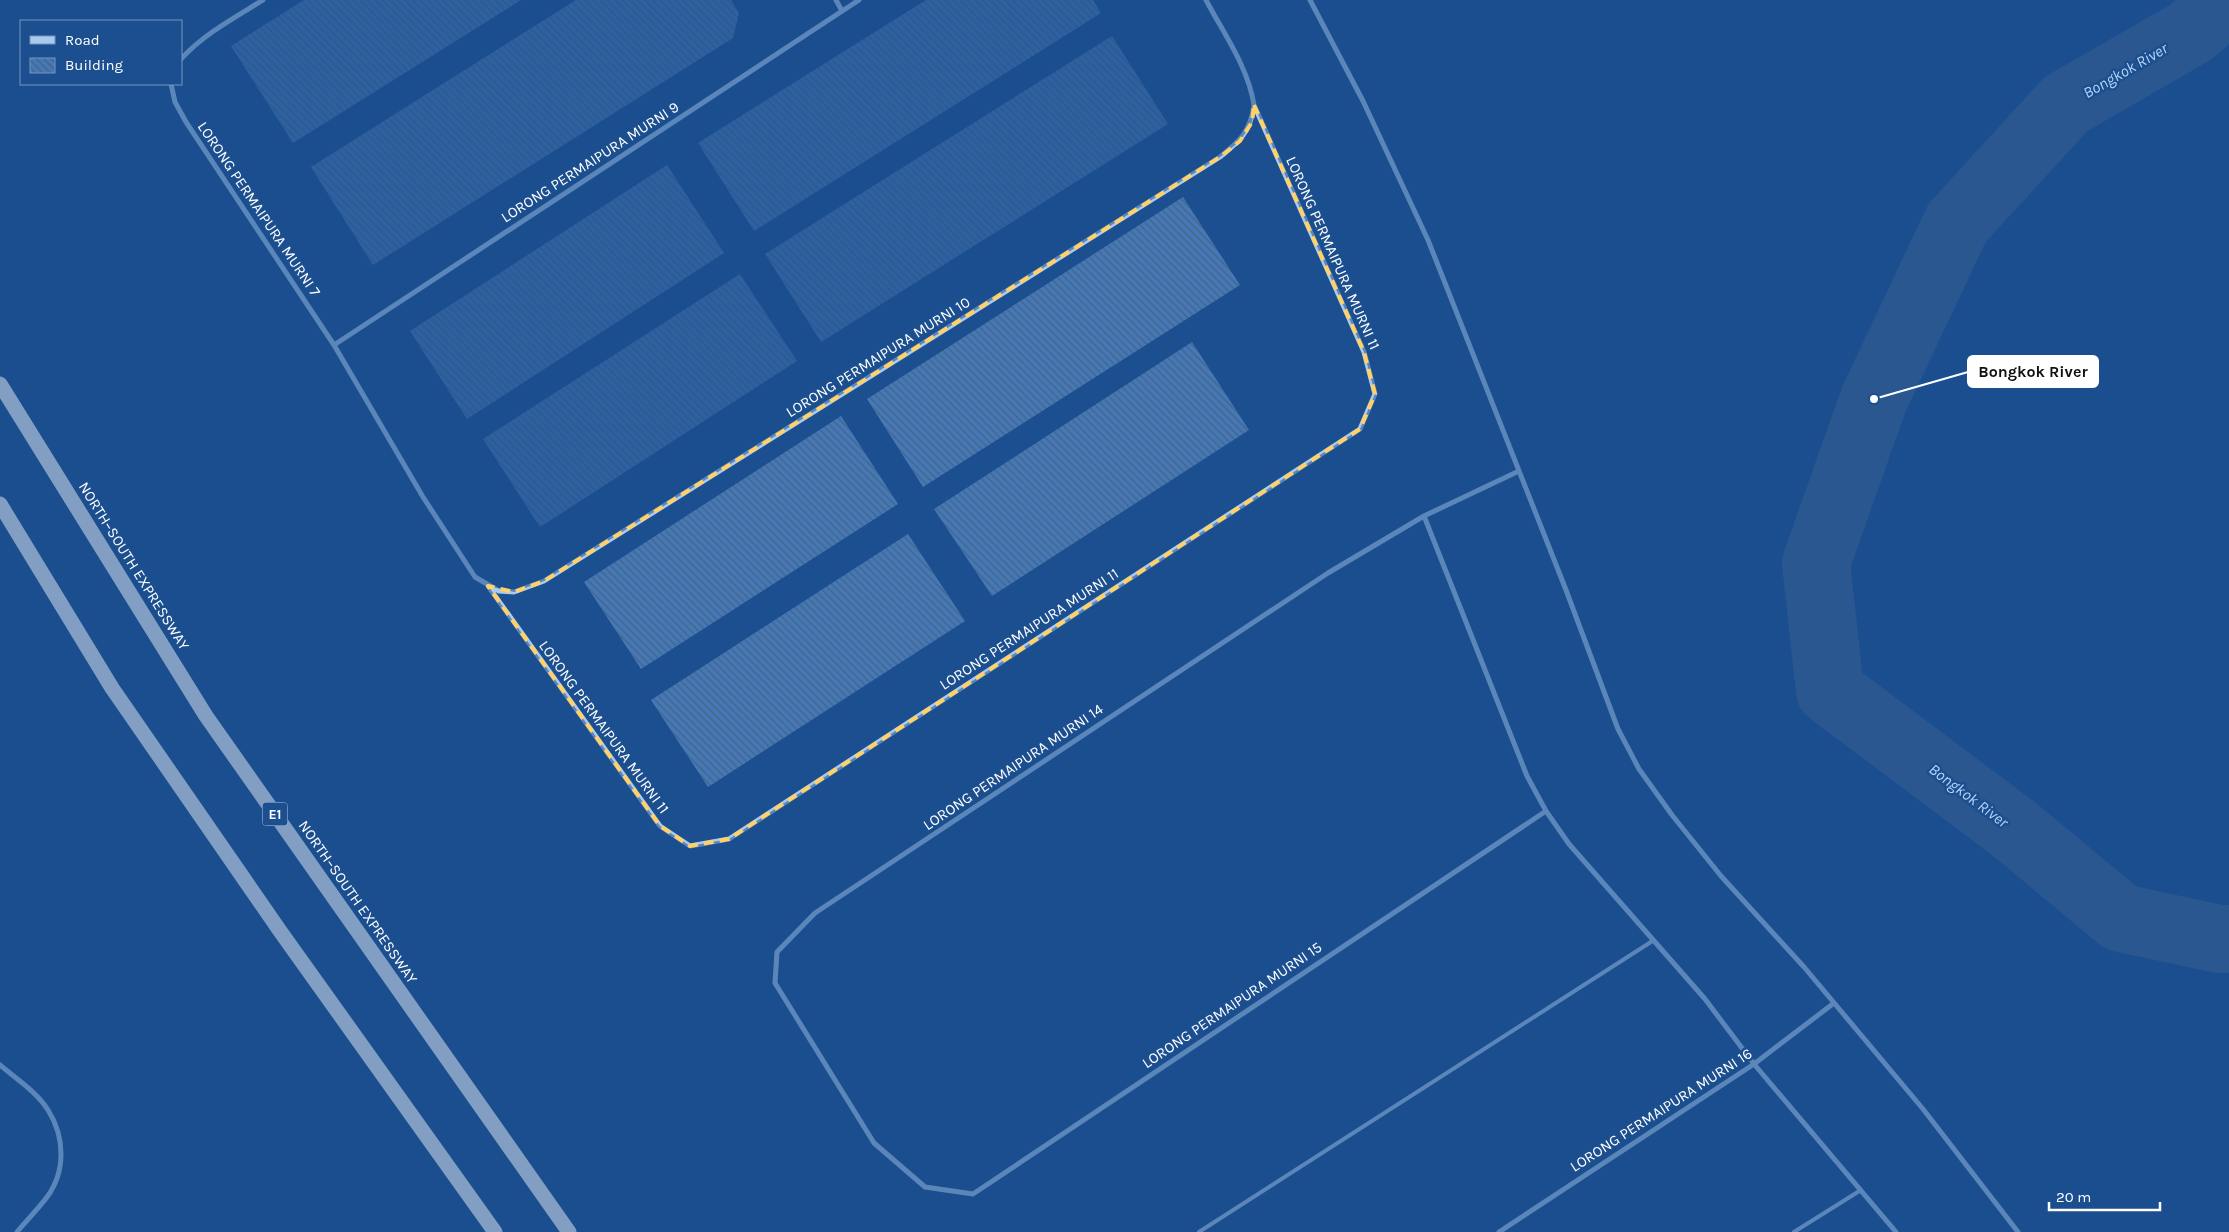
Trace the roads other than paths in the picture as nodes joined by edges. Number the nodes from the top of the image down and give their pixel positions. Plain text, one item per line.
1 (263, 0) edge
2 (836, 0) edge
3 (859, 0) edge
4 (1206, 0) edge
5 (1310, 0) edge
6 (842, 11) junction
7 (182, 58) edge
8 (171, 85) edge
9 (1254, 105) junction
10 (334, 345) junction
11 (0, 384) edge
12 (1518, 471) junction
13 (0, 504) edge
14 (1424, 516) junction
15 (488, 586) junction
16 (1546, 810) junction
17 (1655, 940) junction
18 (1834, 1003) junction
19 (1754, 1064) junction
20 (0, 1065) edge
21 (925, 1187) joint
22 (1861, 1190) junction
23 (17, 1232) edge
24 (495, 1232) edge
25 (569, 1232) edge
26 (1199, 1232) edge
27 (1499, 1232) edge
28 (1794, 1232) edge
29 (1896, 1232) edge
30 (2018, 1232) edge

1 - 7 street
2 - 6 street
3 - 6 street, LORONG PERMAIPURA MURNI 9
4 - 9 street, LORONG PERMAIPURA MURNI 11
5 - 12 street
6 - 10 street, LORONG PERMAIPURA MURNI 9
8 - 10 street, LORONG PERMAIPURA MURNI 7
9 - 15 street, LORONG PERMAIPURA MURNI 10
9 - 15 street, LORONG PERMAIPURA MURNI 11
10 - 15 street, LORONG PERMAIPURA MURNI 7
11 - 25 highway, NORTH–SOUTH EXPRESSWAY / E1
12 - 14 street, LORONG PERMAIPURA MURNI 14
12 - 18 street
13 - 24 highway
14 - 16 street
14 - 21 street, LORONG PERMAIPURA MURNI 14
16 - 17 street
16 - 21 street, LORONG PERMAIPURA MURNI 15
17 - 19 street
17 - 26 lane
18 - 19 street, LORONG PERMAIPURA MURNI 16
18 - 30 street
19 - 22 street
19 - 27 street, LORONG PERMAIPURA MURNI 16
20 - 23 street
22 - 28 lane
22 - 29 street

